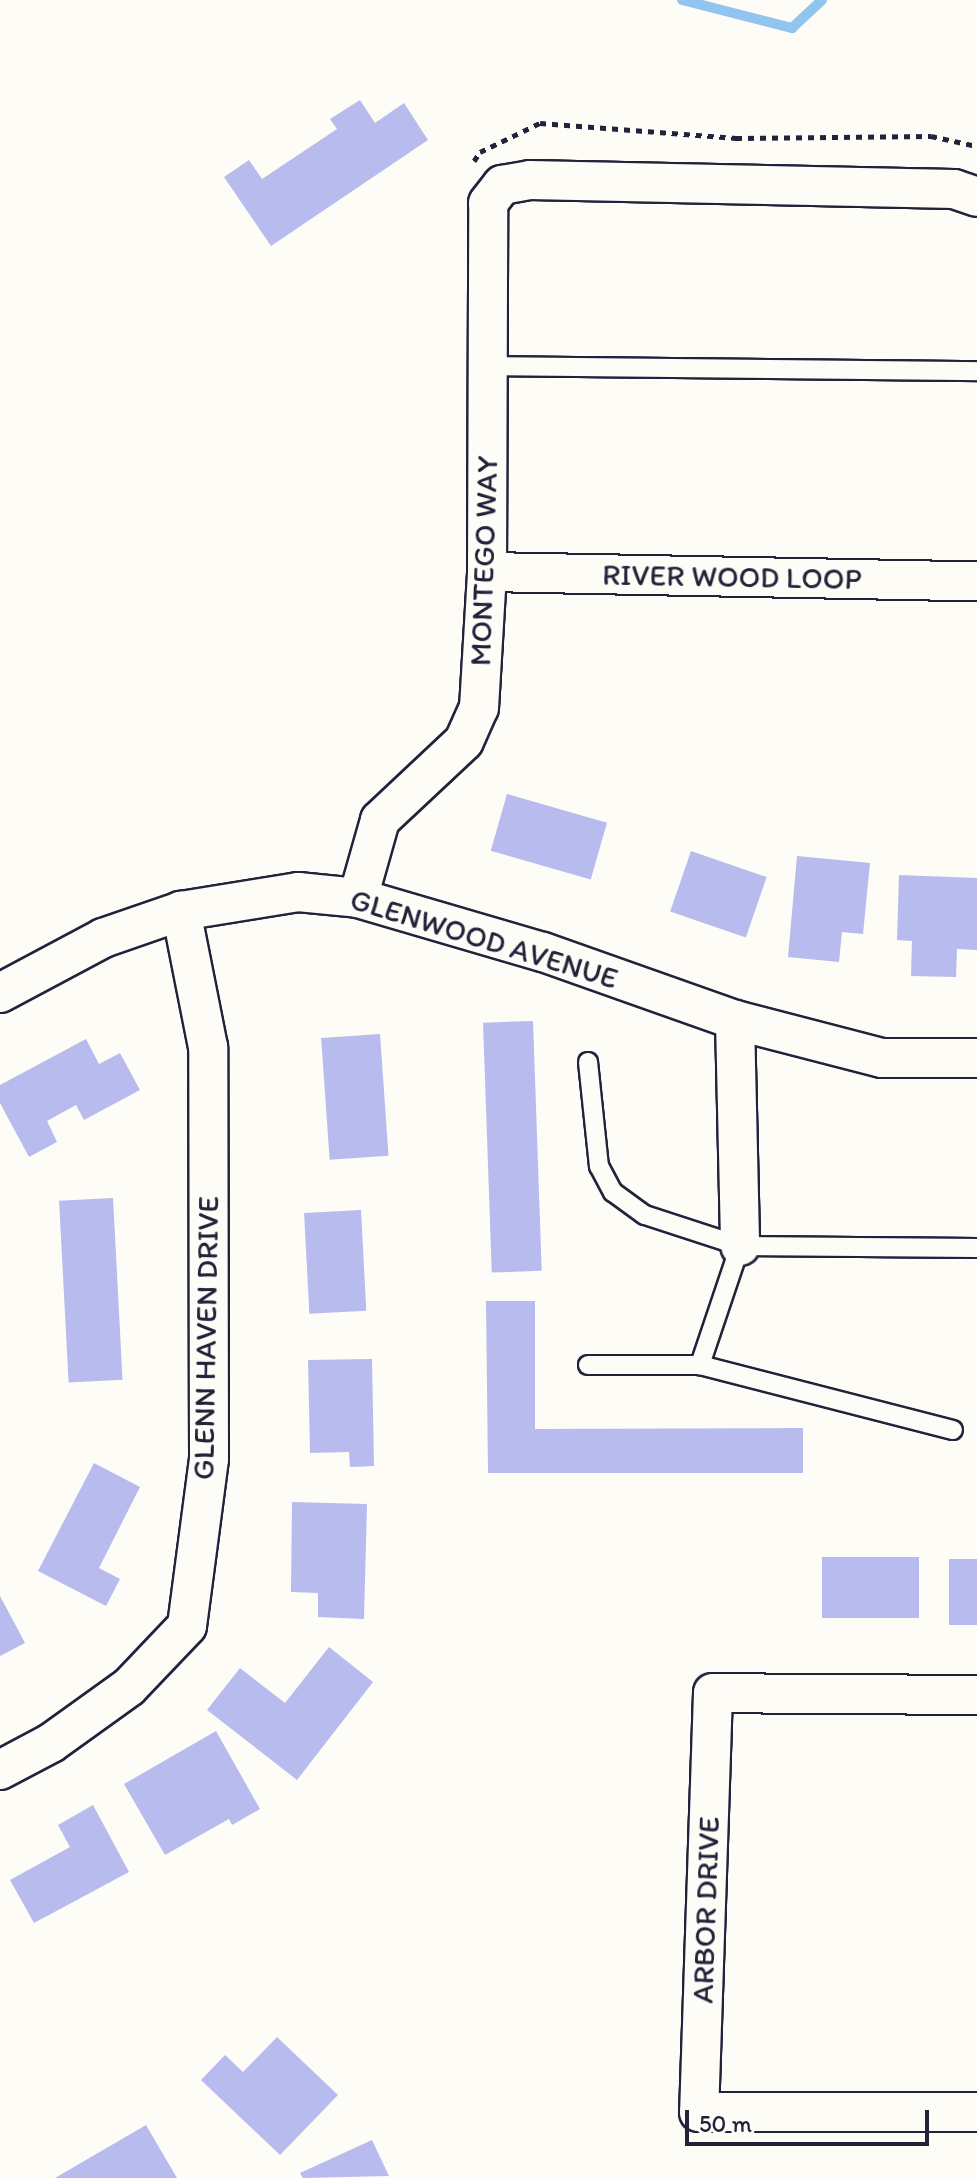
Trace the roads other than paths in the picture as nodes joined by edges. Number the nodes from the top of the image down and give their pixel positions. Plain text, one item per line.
1 (977, 197) edge
2 (489, 366) junction
3 (977, 371) edge
4 (487, 572) junction
5 (977, 581) edge
6 (358, 898) junction
7 (181, 911) junction
8 (0, 993) edge
9 (735, 1020) junction
10 (977, 1058) edge
11 (588, 1062) dead end
12 (740, 1246) junction
13 (977, 1248) edge
14 (588, 1365) dead end
15 (700, 1365) junction
16 (953, 1430) dead end
17 (977, 1695) edge
18 (0, 1770) edge
19 (977, 2112) edge

1 - 2 street, MONTEGO WAY
2 - 3 lane
2 - 4 street, MONTEGO WAY
4 - 5 street, RIVER WOOD LOOP
4 - 6 street, MONTEGO WAY
6 - 7 street, GLENWOOD AVENUE
6 - 9 street, GLENWOOD AVENUE
7 - 8 street, GLENWOOD AVENUE
7 - 18 street, GLENN HAVEN DRIVE
9 - 10 street, GLENWOOD AVENUE
9 - 12 street
11 - 12 lane
12 - 13 lane
12 - 15 lane
14 - 15 lane
15 - 16 lane
17 - 19 street, ARBOR DRIVE

